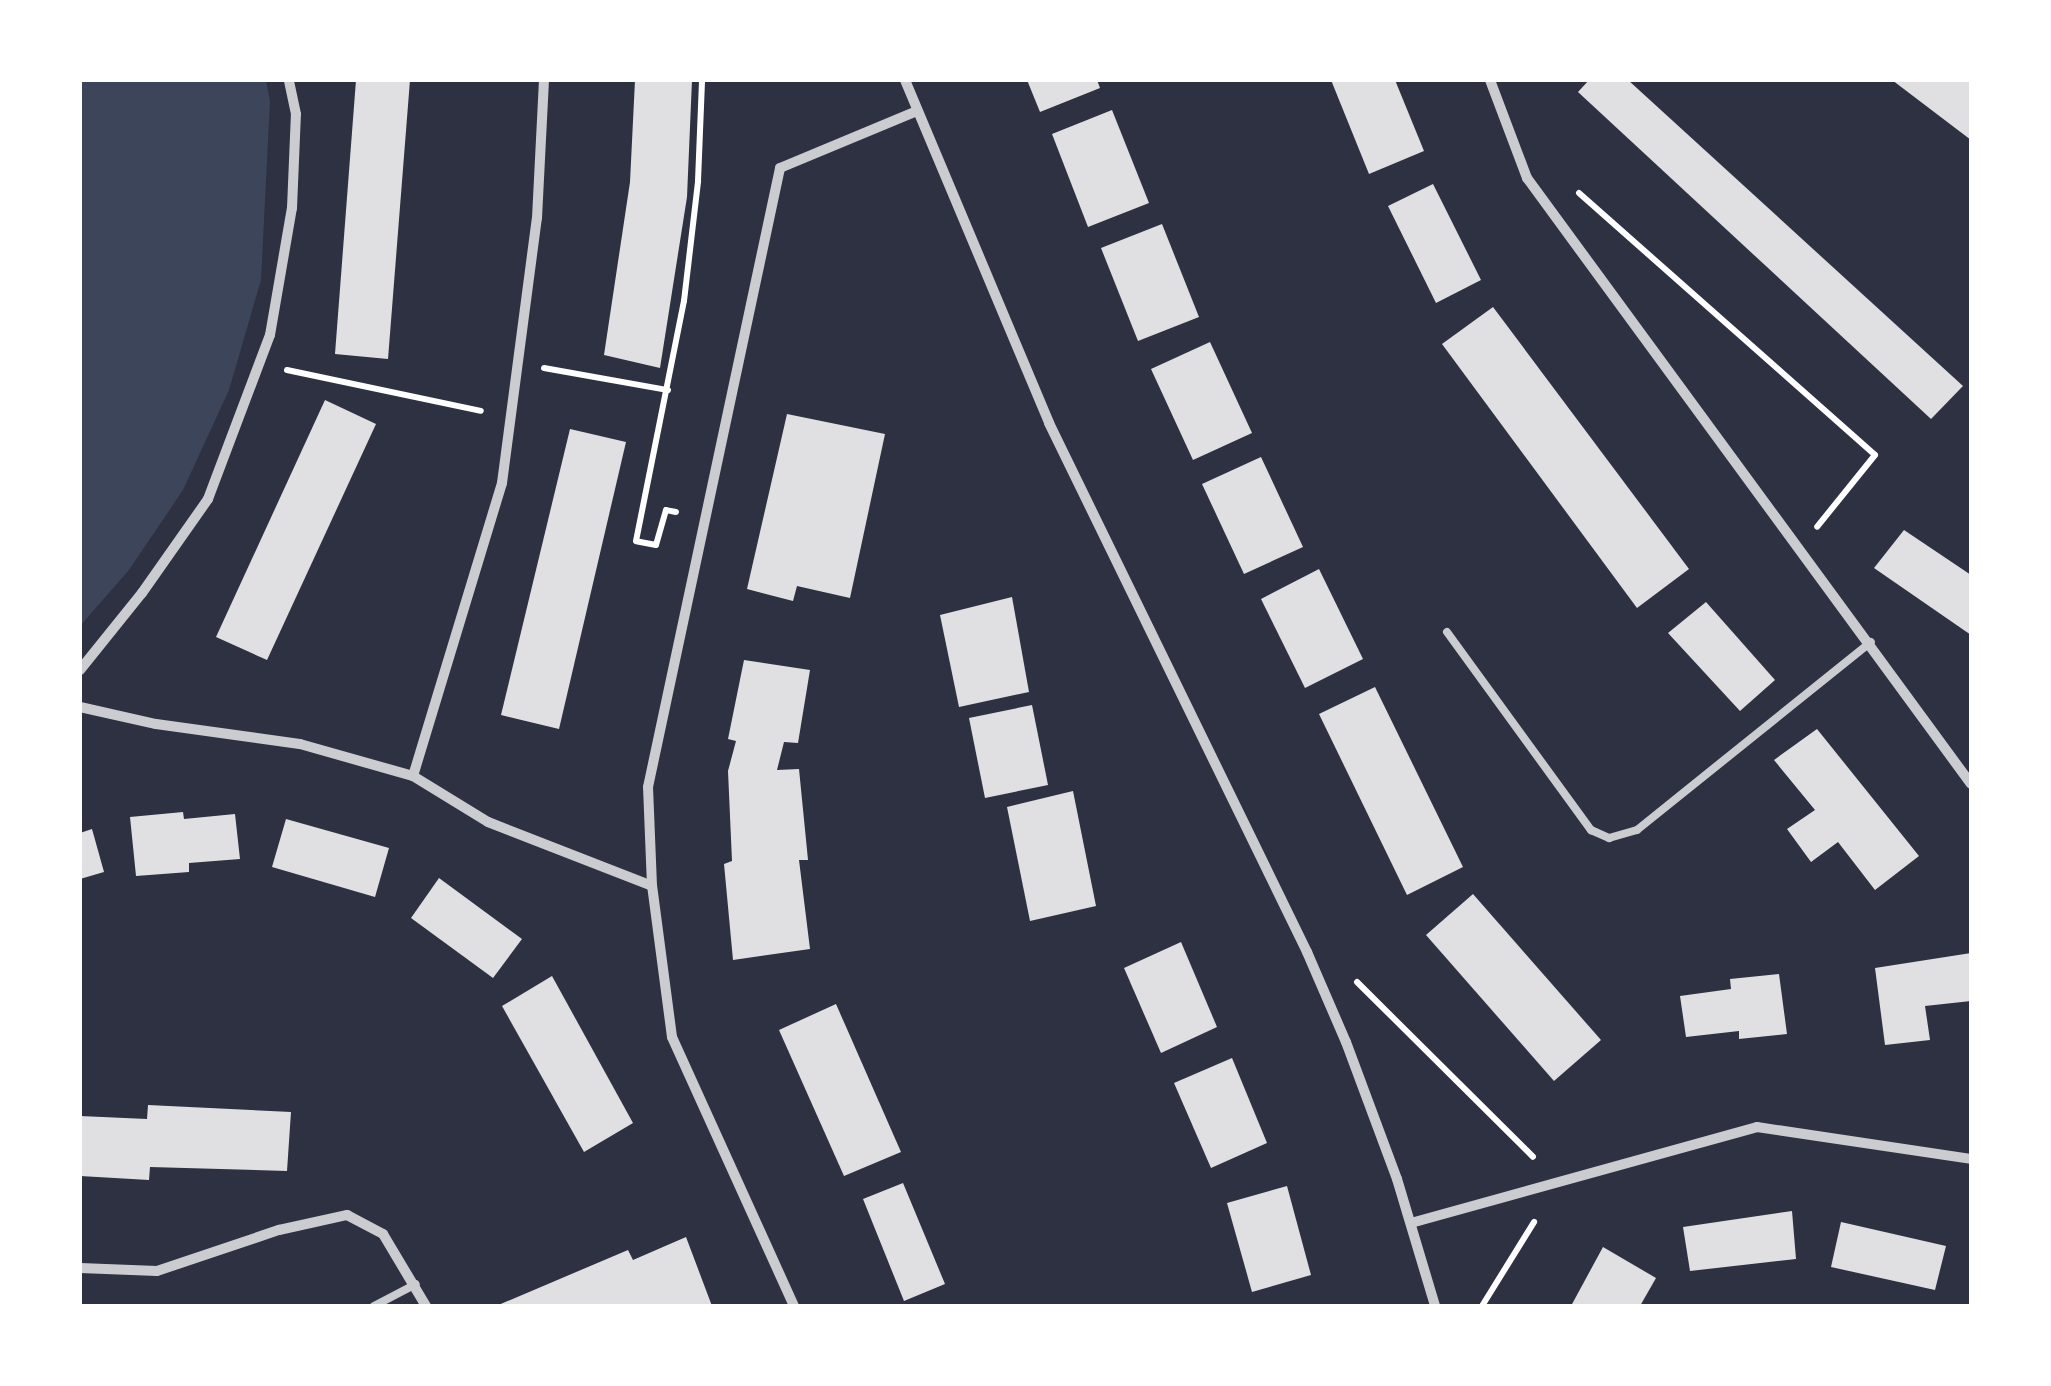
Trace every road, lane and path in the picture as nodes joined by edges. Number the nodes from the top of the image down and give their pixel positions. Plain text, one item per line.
1 (289, 80) edge
2 (544, 80) edge
3 (702, 80) edge
4 (905, 80) edge
5 (1490, 80) edge
6 (917, 111) junction
7 (1567, 182) dead end
8 (518, 364) junction
9 (318, 377) dead end
10 (668, 390) junction
11 (511, 418) junction
12 (706, 518) junction
13 (1800, 547) junction
14 (1447, 632) dead end
15 (1871, 642) junction
16 (80, 670) edge
17 (80, 707) edge
18 (413, 776) junction
19 (1971, 784) edge
20 (652, 886) junction
21 (1356, 981) dead end
22 (1971, 1159) edge
23 (1558, 1182) junction
24 (1411, 1223) junction
25 (80, 1268) edge
26 (416, 1284) junction
27 (374, 1306) edge
28 (426, 1306) edge
29 (794, 1306) edge
30 (1435, 1306) edge
31 (1482, 1306) edge

1 - 16 street
2 - 8 street
3 - 10 path
4 - 6 street
5 - 13 street
6 - 12 street
6 - 24 street
7 - 13 path
8 - 10 path
8 - 11 street
9 - 11 path
10 - 12 path
11 - 18 street
12 - 20 street
13 - 15 street
14 - 15 lane
15 - 19 street
17 - 18 street
18 - 20 street
20 - 29 street
21 - 23 path
22 - 23 street
23 - 24 street
23 - 31 path
24 - 30 street
25 - 26 street
26 - 27 lane
26 - 28 street

